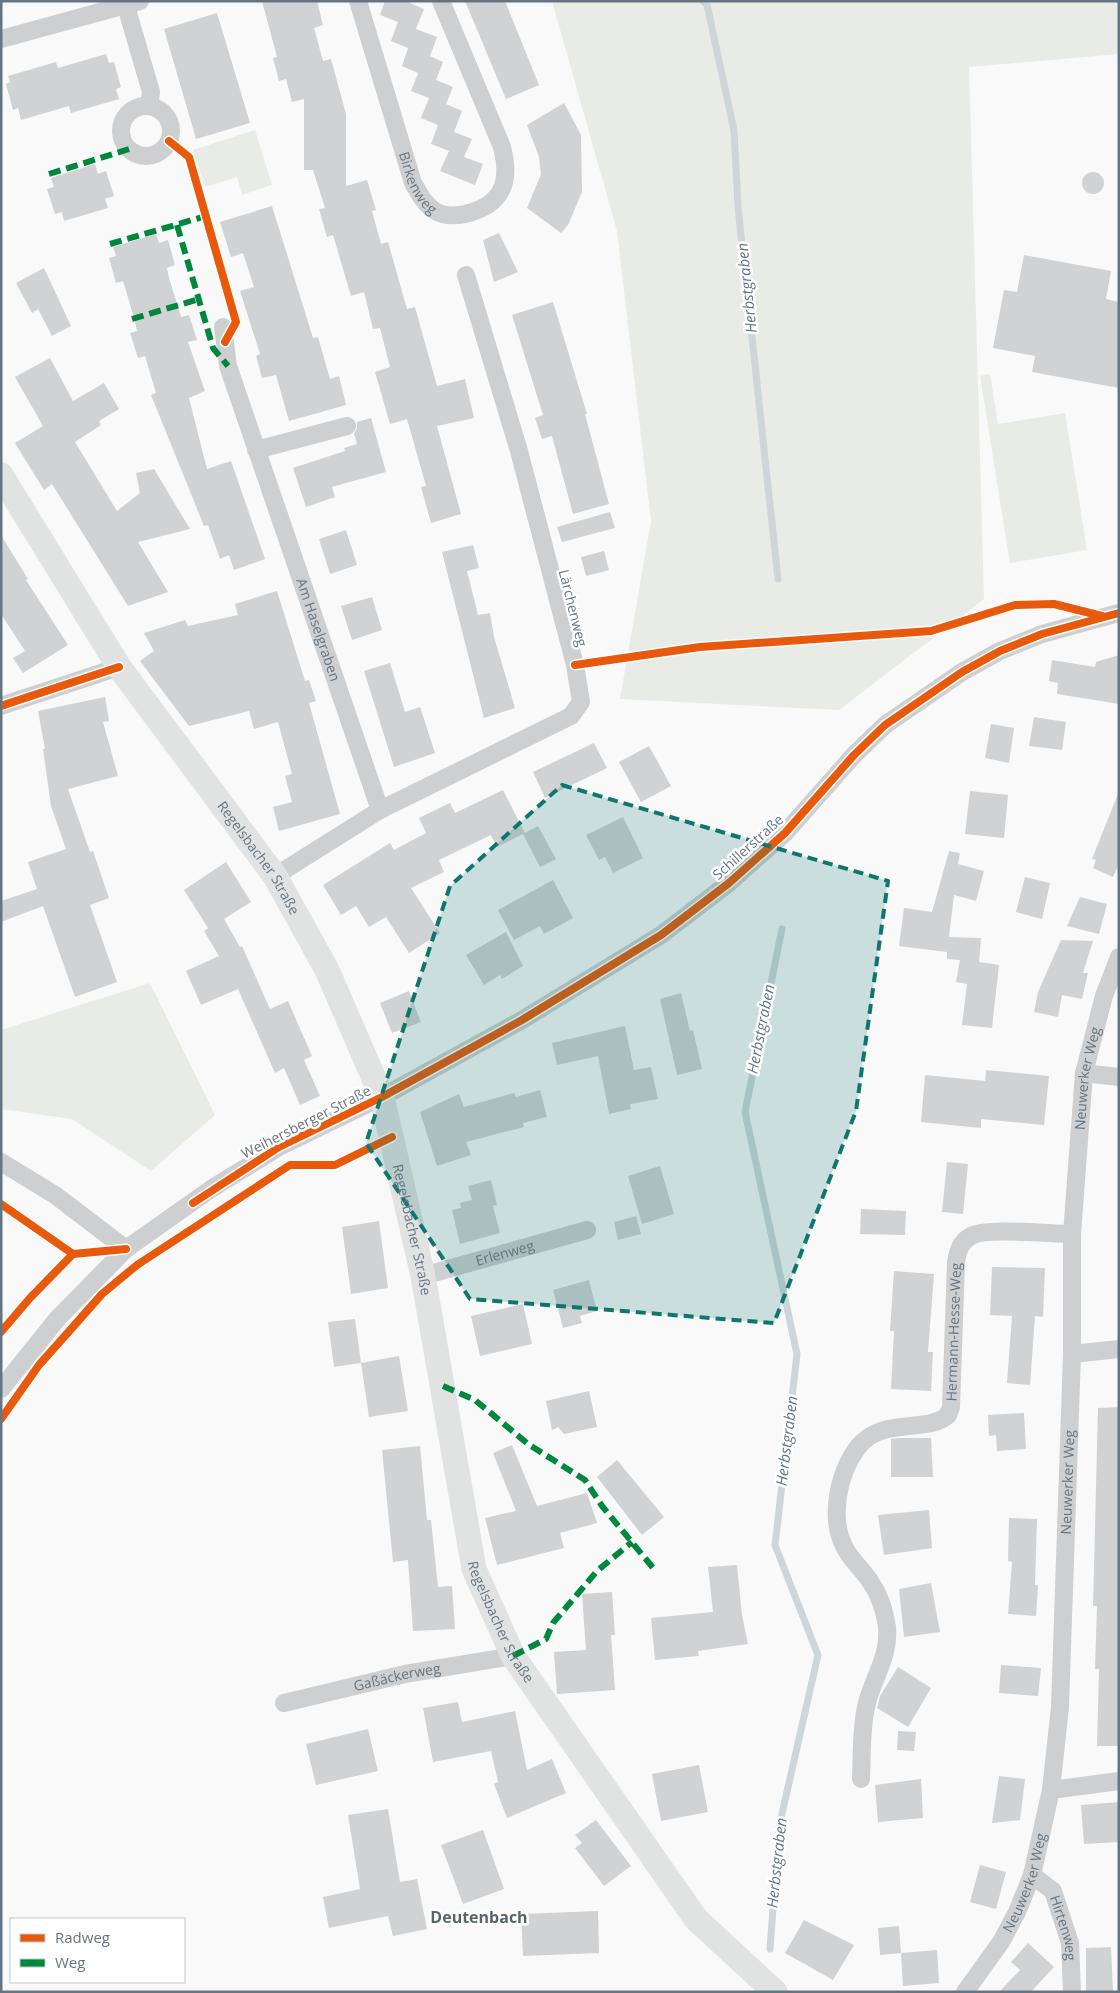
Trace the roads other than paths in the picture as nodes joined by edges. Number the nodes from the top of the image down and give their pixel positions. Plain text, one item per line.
1 (358, 1) edge
2 (441, 1) edge
3 (133, 4) edge
4 (1, 39) edge
5 (149, 106) dead end
6 (466, 275) dead end
7 (223, 327) dead end
8 (347, 426) dead end
9 (256, 450) junction
10 (1, 475) edge
11 (1119, 613) edge
12 (119, 667) junction
13 (1, 706) edge
14 (380, 810) junction
15 (275, 876) junction
16 (1119, 957) edge
17 (1084, 1073) junction
18 (1119, 1077) edge
19 (382, 1097) junction
20 (1, 1162) edge
21 (587, 1230) dead end
22 (1072, 1234) junction
23 (126, 1250) junction
24 (423, 1276) junction
25 (1119, 1349) edge
26 (1072, 1354) junction
27 (1, 1389) edge
28 (513, 1656) junction
29 (284, 1703) dead end
30 (861, 1779) dead end
31 (1119, 1781) edge
32 (1051, 1790) junction
33 (1032, 1875) junction
34 (775, 1992) edge
35 (965, 1992) edge
36 (1072, 1992) edge

1 - 2 street, Birkenweg
3 - 4 street
3 - 5 street
6 - 14 street, Lärchenweg
7 - 9 street, Am Haselgraben
8 - 9 street
9 - 14 street, Am Haselgraben
10 - 12 street, Regelsbacher Straße
11 - 19 street, Schillerstraße
12 - 13 street
12 - 15 street, Regelsbacher Straße
14 - 15 street, Lärchenweg
15 - 19 street, Regelsbacher Straße
16 - 17 street, Neuwerker Weg
17 - 18 street
17 - 22 street, Neuwerker Weg
19 - 23 street, Weihersberger Straße
19 - 24 street, Regelsbacher Straße
20 - 23 street
21 - 24 street, Erlenweg
22 - 26 street, Neuwerker Weg
22 - 30 street, Hermann-Hesse-Weg
23 - 27 street, Weihersberger Straße
24 - 28 street, Regelsbacher Straße
25 - 26 street
26 - 32 street, Neuwerker Weg
28 - 29 street, Gaßäckerweg
28 - 34 street, Regelsbacher Straße
31 - 32 street
32 - 33 street, Neuwerker Weg
33 - 35 street, Neuwerker Weg
33 - 36 street, Hirtenweg

